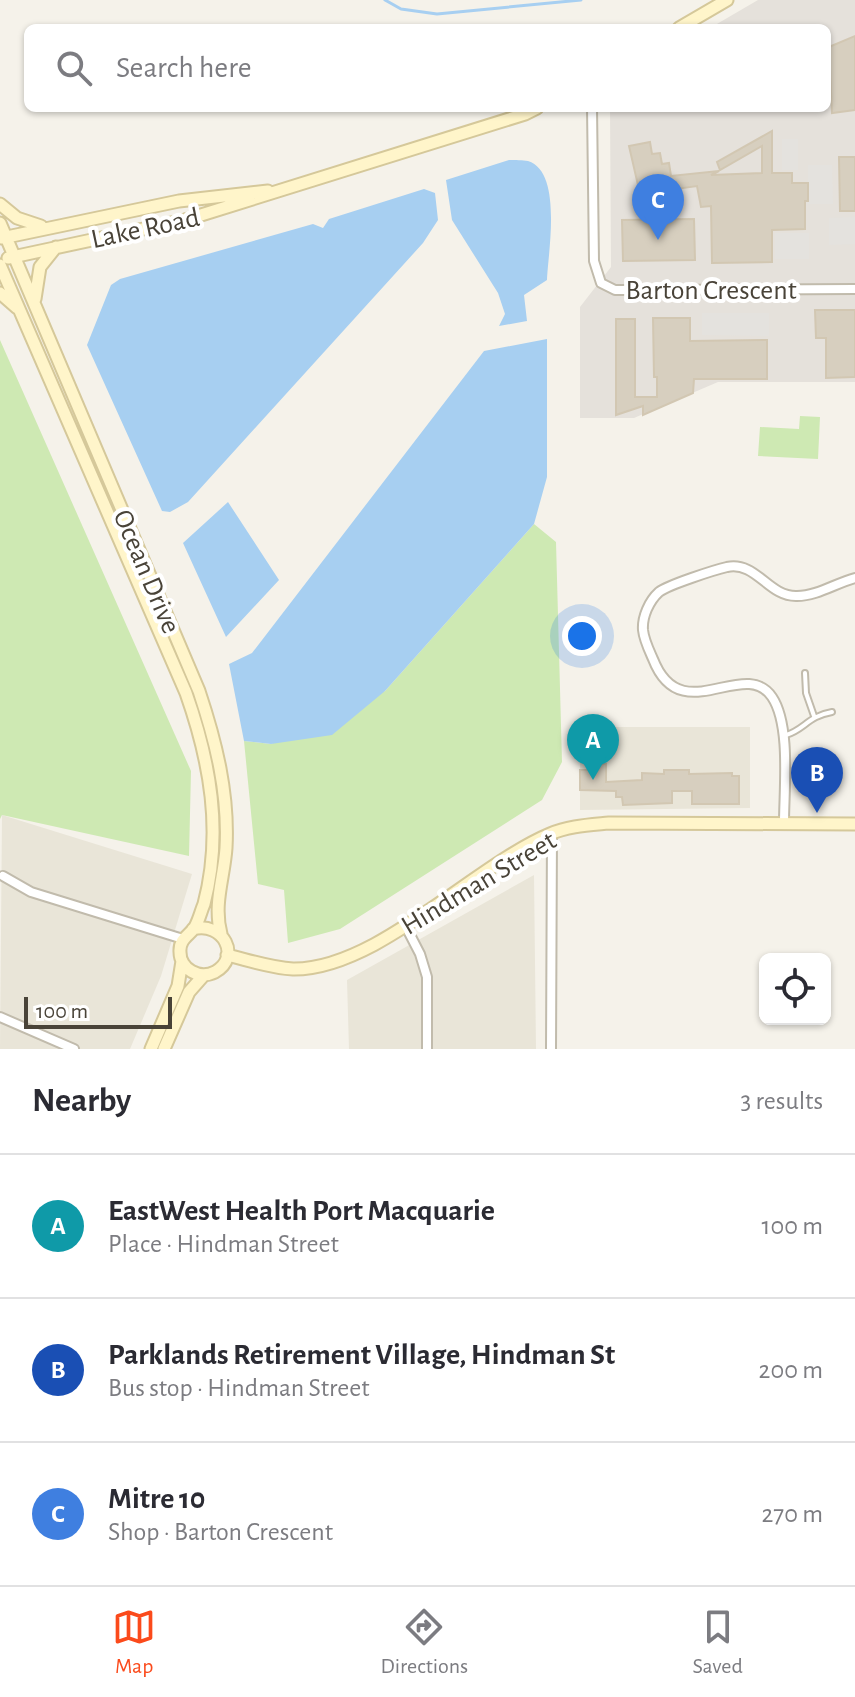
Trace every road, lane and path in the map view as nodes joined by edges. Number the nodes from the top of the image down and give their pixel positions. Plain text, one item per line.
1 (727, 0) edge
2 (686, 24) edge
3 (529, 112) edge
4 (592, 112) edge
5 (288, 188) junction
6 (0, 204) edge
7 (0, 223) edge
8 (44, 227) junction
9 (3, 238) edge
10 (57, 246) junction
11 (14, 256) junction
12 (0, 262) edge
13 (855, 289) edge
14 (0, 293) edge
15 (35, 302) junction
16 (20, 311) junction
17 (855, 578) edge
18 (805, 673) dead end
19 (832, 712) dead end
20 (814, 716) junction
21 (783, 735) junction
22 (784, 823) junction
23 (855, 824) edge
24 (552, 833) junction
25 (3, 876) dead end
26 (405, 925) junction
27 (193, 929) junction
28 (221, 935) junction
29 (183, 939) junction
30 (227, 955) junction
31 (182, 961) junction
32 (204, 975) junction
33 (0, 1017) edge
34 (74, 1049) edge
35 (151, 1049) edge
36 (164, 1049) edge
37 (427, 1049) edge
38 (551, 1049) edge

1 - 2 main road
3 - 5 main road, Lake Road
4 - 13 street, Barton Crescent
5 - 8 main road, Lake Road
5 - 10 main road, Lake Road
6 - 8 main road
7 - 9 main road, Ocean Drive
8 - 9 main road, Lake Road
9 - 11 main road, Ocean Drive
10 - 11 main road, Lake Road
10 - 15 main road
11 - 12 main road, Lake Road
11 - 15 main road, Ocean Drive
12 - 16 main road, Ocean Drive
14 - 16 main road
15 - 28 main road, Ocean Drive
16 - 27 main road, Ocean Drive
17 - 21 street
18 - 20 lane
19 - 20 lane
20 - 21 lane
21 - 22 street
22 - 23 main road, Hindman Street
22 - 24 main road, Hindman Street
24 - 26 main road, Hindman Street
24 - 38 street
25 - 29 street
26 - 30 main road, Hindman Street
26 - 37 street
27 - 28 main road
27 - 29 main road
28 - 30 main road
29 - 31 main road
30 - 32 main road
31 - 32 main road
31 - 35 main road
32 - 36 main road
33 - 34 street

